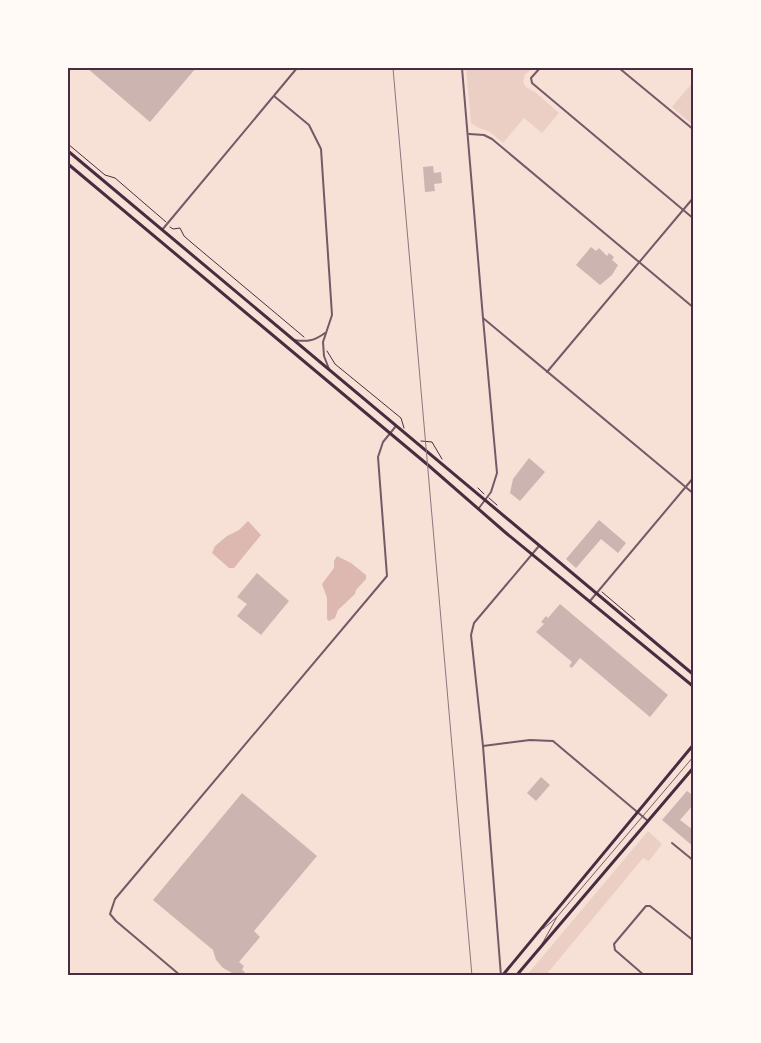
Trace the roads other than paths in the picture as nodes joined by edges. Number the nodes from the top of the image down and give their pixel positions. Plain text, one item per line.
1 (297, 68) edge
2 (462, 68) edge
3 (540, 68) edge
4 (619, 68) edge
5 (274, 96) junction
6 (694, 130) edge
7 (468, 134) junction
8 (68, 151) edge
9 (68, 164) edge
10 (694, 198) edge
11 (683, 210) junction
12 (694, 219) edge
13 (162, 230) junction
14 (639, 262) junction
15 (694, 308) edge
16 (483, 318) junction
17 (325, 334) junction
18 (293, 340) junction
19 (330, 371) junction
20 (547, 373) junction
21 (396, 426) junction
22 (390, 434) junction
23 (694, 477) edge
24 (685, 487) junction
25 (694, 494) edge
26 (485, 501) junction
27 (478, 509) junction
28 (539, 546) junction
29 (532, 554) junction
30 (596, 594) junction
31 (590, 601) junction
32 (694, 675) edge
33 (694, 687) edge
34 (694, 744) edge
35 (483, 746) junction
36 (694, 756) edge
37 (694, 767) edge
38 (638, 813) junction
39 (642, 816) junction
40 (648, 821) junction
41 (672, 843) dead end
42 (694, 861) edge
43 (557, 917) junction
44 (538, 932) junction
45 (694, 941) edge
46 (541, 946) junction
47 (181, 976) edge
48 (502, 976) edge
49 (516, 976) edge
50 (645, 976) edge

1 - 5 street
2 - 7 street
3 - 11 street
4 - 6 street
5 - 13 street
5 - 17 street
7 - 14 street
7 - 16 street
8 - 13 main road
9 - 22 main road
10 - 11 street
11 - 12 street
11 - 14 street
13 - 18 main road
14 - 15 street
14 - 20 street
16 - 20 street
16 - 26 street
17 - 18 street
17 - 19 street
18 - 19 main road
19 - 21 main road
20 - 24 street
21 - 22 street
21 - 26 main road
22 - 27 main road
22 - 47 street
23 - 24 street
24 - 25 street
24 - 30 street
26 - 27 street
26 - 28 main road
27 - 29 main road
28 - 29 street
28 - 30 main road
29 - 31 main road
29 - 35 street
30 - 31 street
30 - 32 main road
31 - 33 main road
34 - 38 main road
35 - 38 street
35 - 48 street
36 - 39 lane
37 - 40 main road
38 - 39 street
38 - 44 main road
39 - 40 street
39 - 43 lane
40 - 46 main road
41 - 42 street
43 - 44 lane
43 - 46 lane
44 - 48 main road
45 - 50 street
46 - 49 main road

